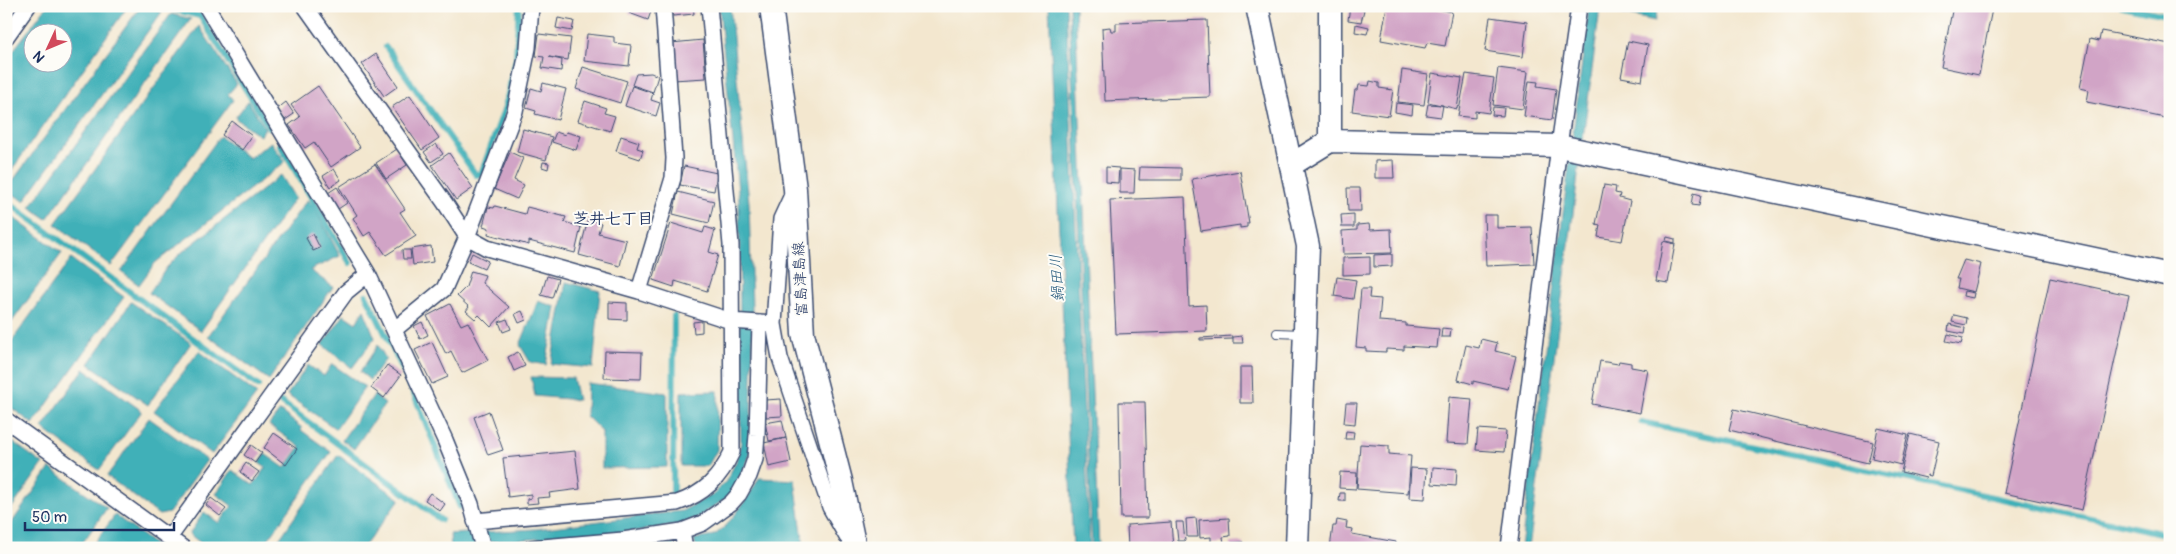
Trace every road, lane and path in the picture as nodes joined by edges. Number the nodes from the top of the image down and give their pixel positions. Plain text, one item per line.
1 (28, 6) edge
2 (206, 6) edge
3 (306, 6) edge
4 (531, 6) edge
5 (663, 6) edge
6 (709, 6) edge
7 (772, 6) edge
8 (1257, 6) edge
9 (1330, 6) edge
10 (1579, 6) edge
11 (6, 37) edge
12 (1330, 142) junction
13 (1571, 148) junction
14 (1291, 165) junction
15 (795, 189) junction
16 (467, 237) junction
17 (368, 274) junction
18 (2170, 275) edge
19 (639, 291) junction
20 (731, 321) junction
21 (763, 323) junction
22 (394, 330) junction
23 (1277, 333) dead end
24 (1304, 334) junction
25 (6, 420) edge
26 (475, 521) junction
27 (682, 532) junction
28 (170, 538) junction
29 (483, 547) edge
30 (183, 548) edge
31 (531, 548) edge
32 (685, 548) edge
33 (854, 548) edge
34 (1297, 548) edge
35 (1509, 548) edge

1 - 11 street
2 - 17 street
3 - 16 street
4 - 16 street
5 - 19 street
6 - 20 street
7 - 15 street, 富島津島線
8 - 14 street
9 - 12 street
10 - 13 street
12 - 13 street
12 - 14 street
13 - 18 street
13 - 35 street
14 - 24 street
15 - 21 street
15 - 33 street, 富島津島線
16 - 19 street
16 - 22 street
17 - 22 street
17 - 28 street
19 - 20 street
20 - 21 street
20 - 26 street
21 - 27 street
21 - 33 street
22 - 26 street
23 - 24 lane
24 - 34 street
25 - 28 street
26 - 29 street
27 - 31 street
27 - 32 street
28 - 30 street

